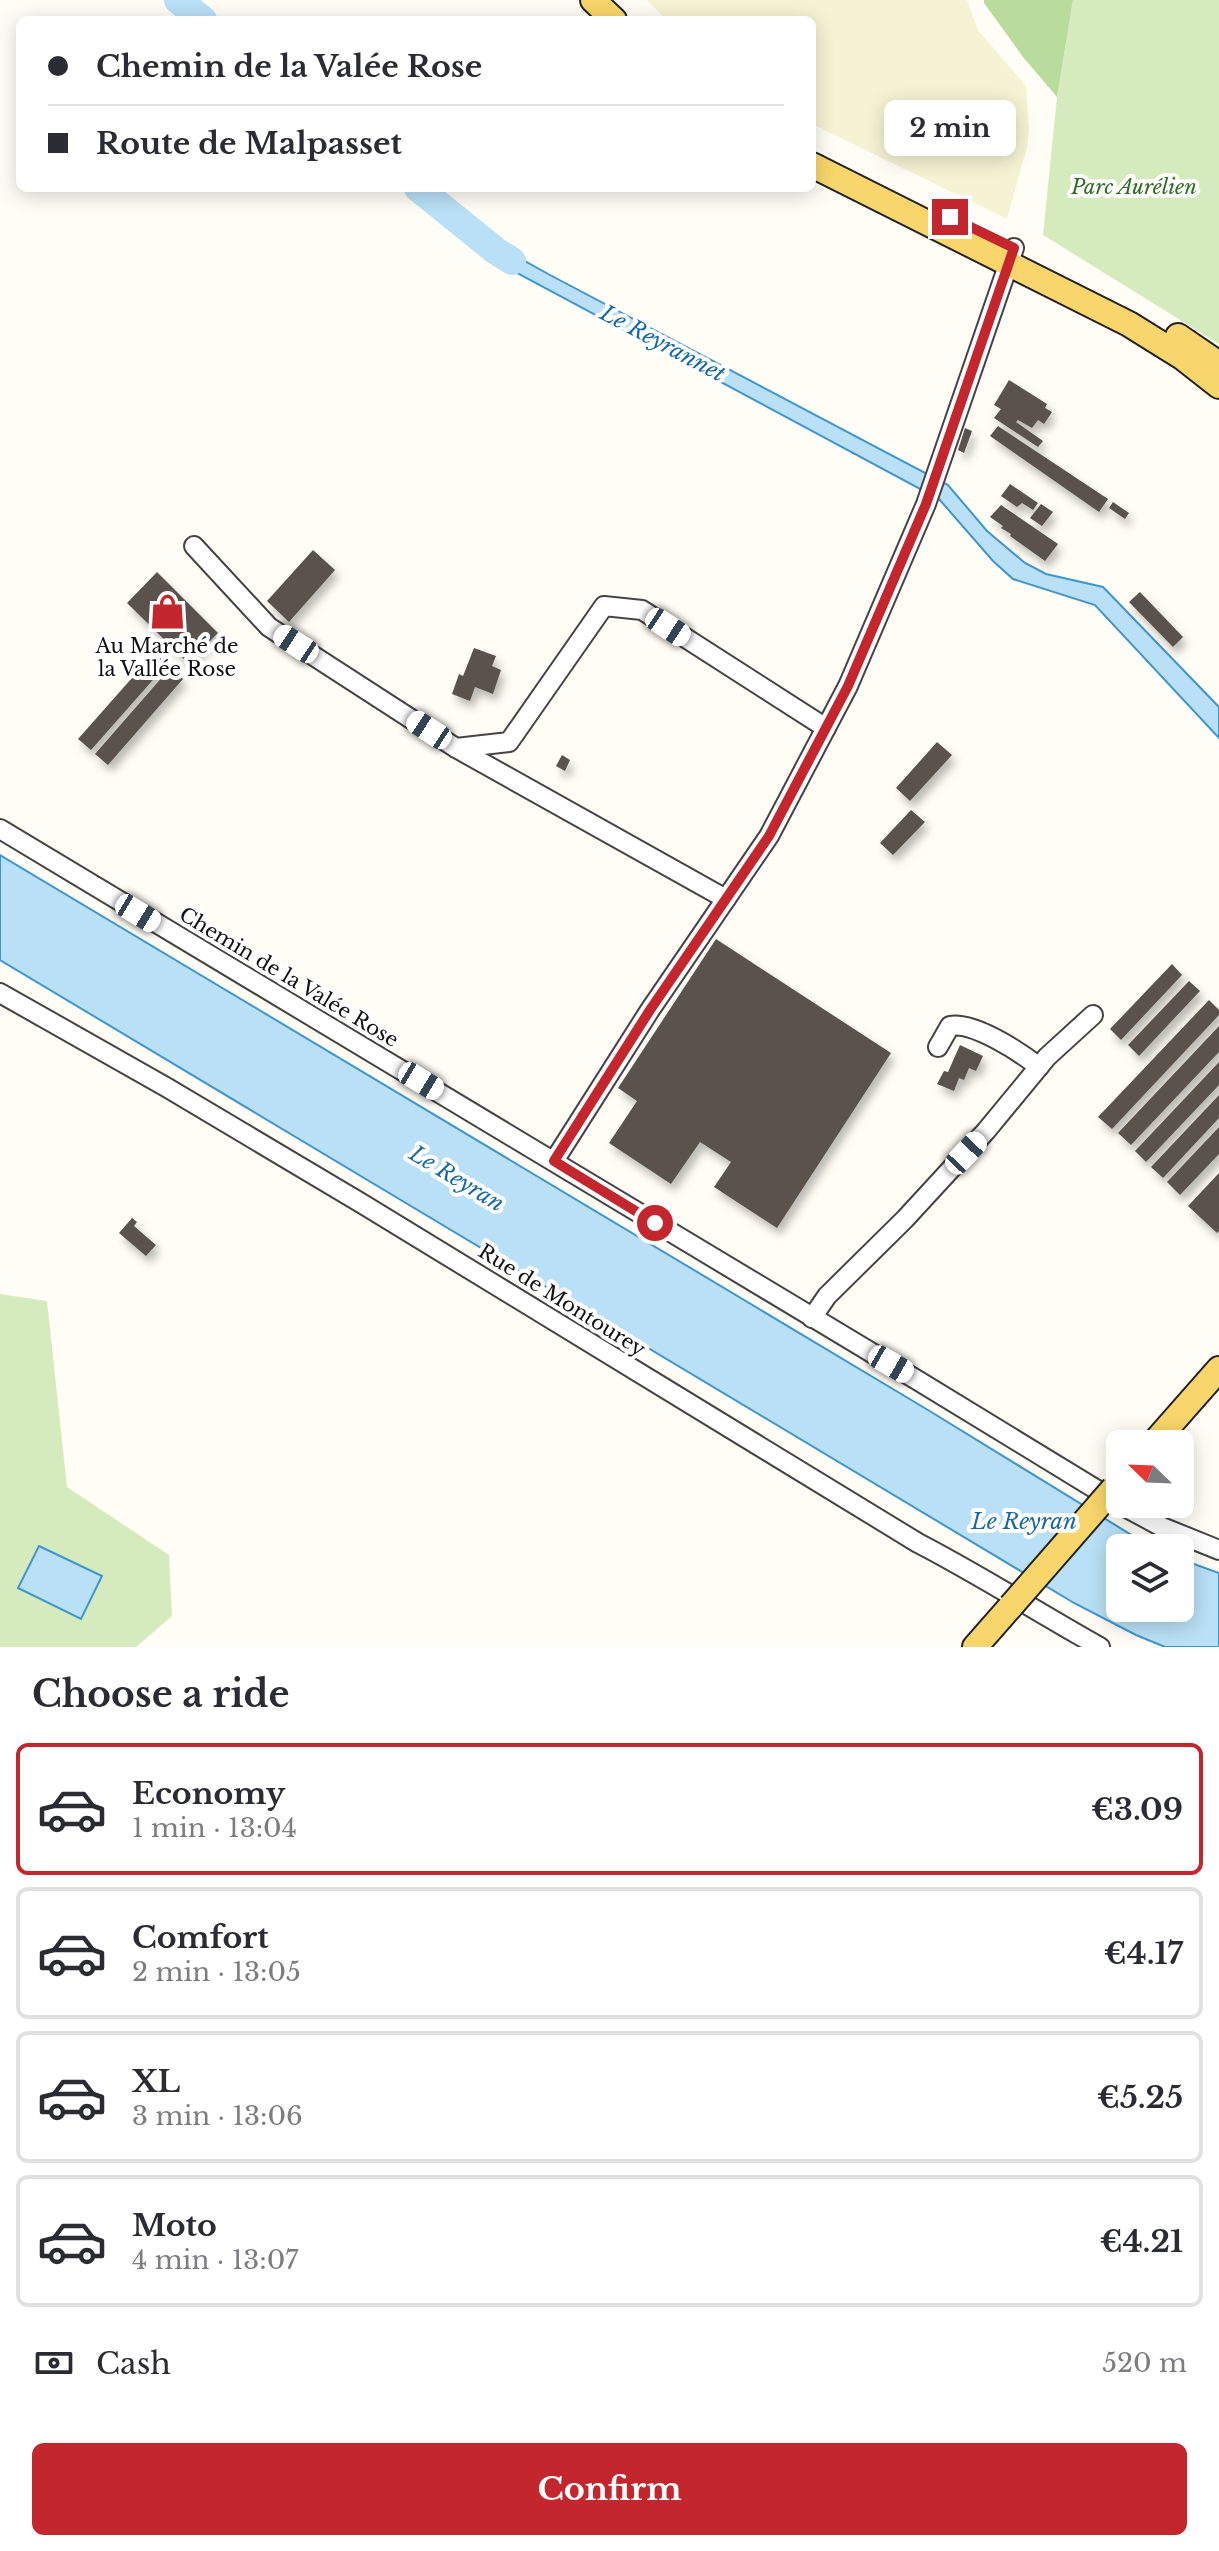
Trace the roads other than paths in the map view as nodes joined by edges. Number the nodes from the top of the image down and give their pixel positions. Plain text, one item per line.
1 (593, 0) edge
2 (616, 0) edge
3 (610, 16) edge
4 (631, 16) edge
5 (816, 150) edge
6 (816, 167) edge
7 (1011, 256) junction
8 (1035, 268) junction
9 (1219, 364) edge
10 (1219, 386) edge
11 (194, 546) dead end
12 (826, 728) junction
13 (456, 748) junction
14 (0, 829) edge
15 (726, 899) junction
16 (0, 993) edge
17 (1093, 1015) dead end
18 (938, 1047) dead end
19 (1039, 1067) junction
20 (554, 1161) junction
21 (812, 1318) junction
22 (1219, 1369) edge
23 (1165, 1430) edge
24 (1106, 1497) edge
25 (1219, 1550) edge
26 (975, 1647) edge
27 (1100, 1647) edge

1 - 3 main road
2 - 4 main road
5 - 7 main road
6 - 7 main road
7 - 8 main road
7 - 12 street
8 - 9 main road
8 - 10 main road
11 - 13 street
12 - 13 street
12 - 15 street
13 - 15 street
14 - 20 street, Chemin de la Valée Rose
15 - 20 street
16 - 27 street, Rue de Montourey
17 - 19 street
18 - 19 street
19 - 21 street
20 - 21 street, Chemin de la Valée Rose
21 - 25 street, Chemin de la Valée Rose
22 - 23 main road
24 - 26 main road, bridge

